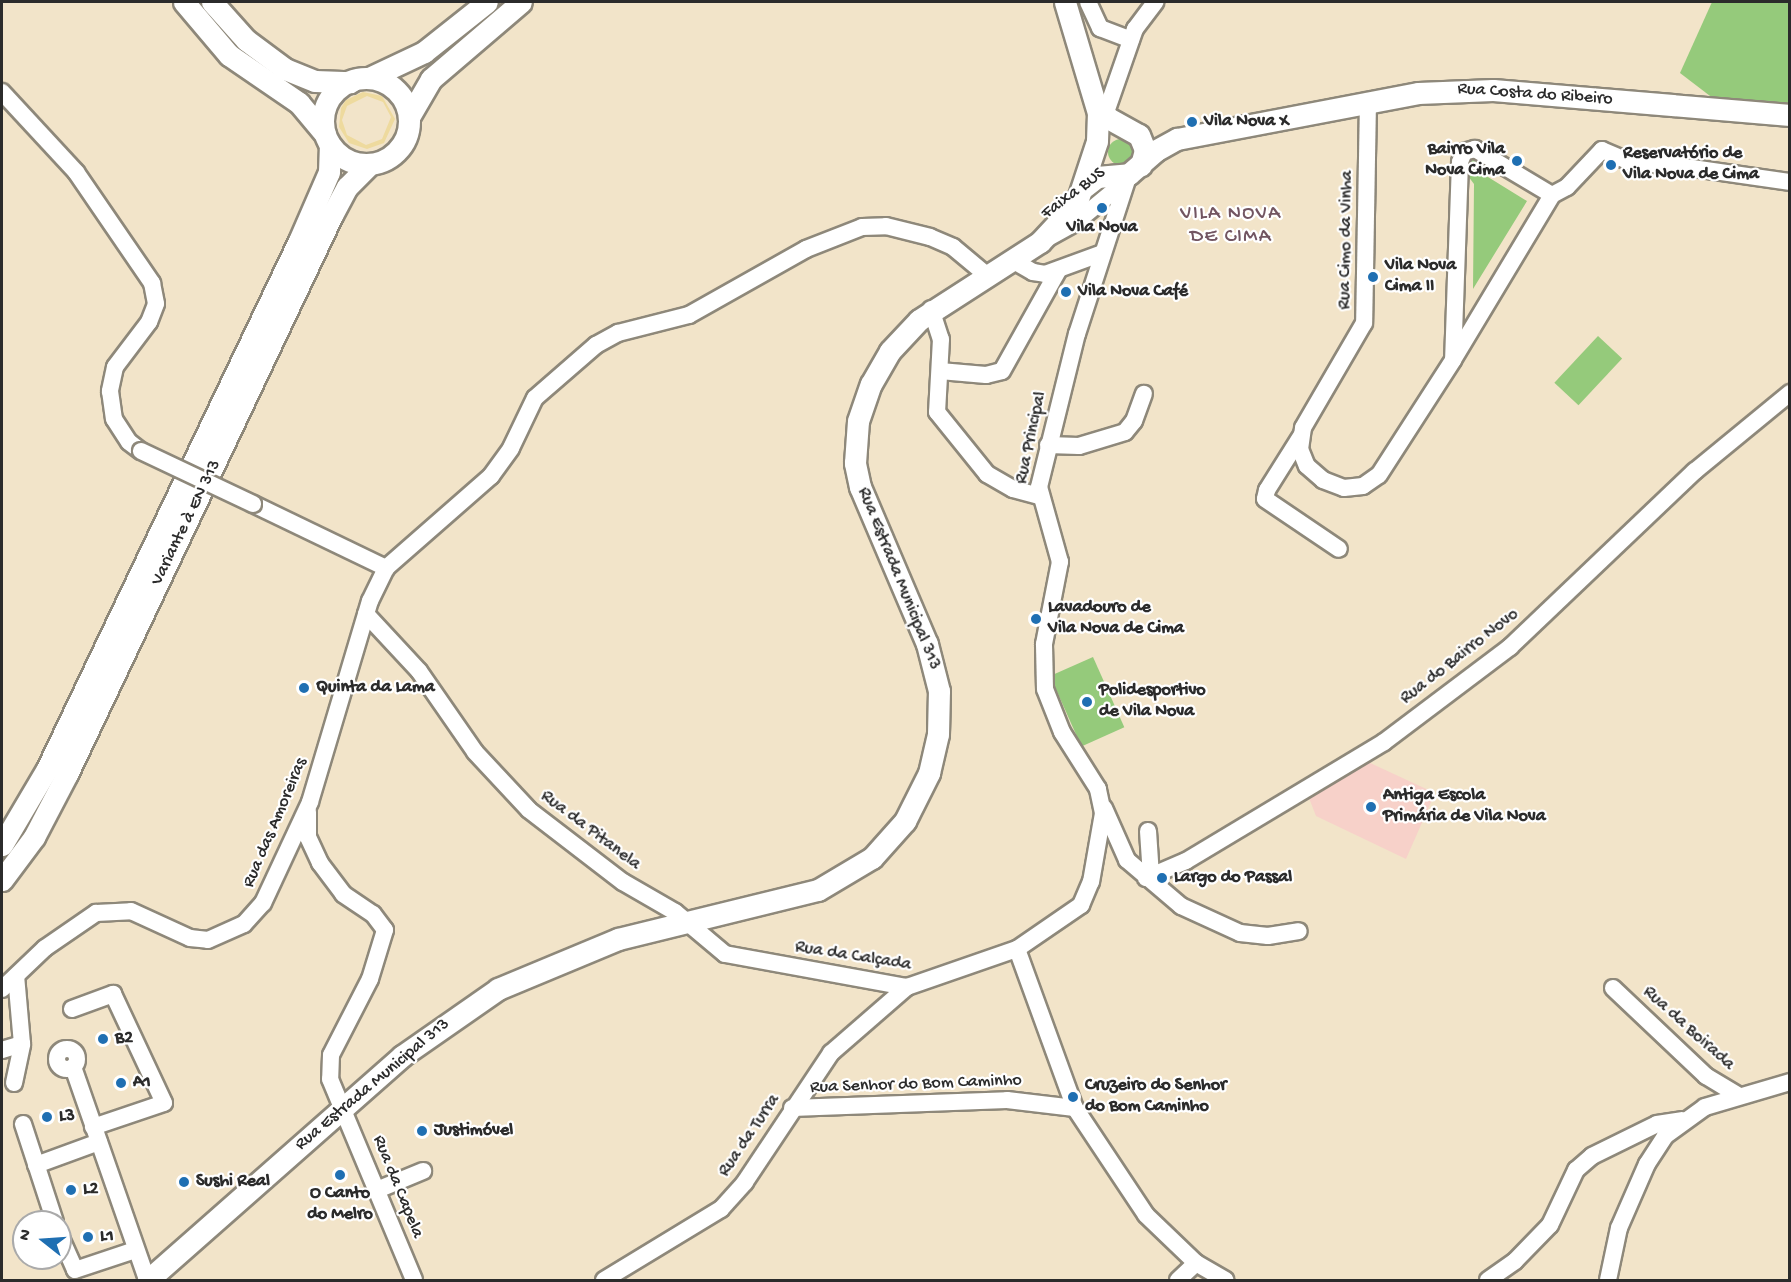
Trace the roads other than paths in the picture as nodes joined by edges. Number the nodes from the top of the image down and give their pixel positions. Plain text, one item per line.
1 (184, 2) edge
2 (212, 2) edge
3 (487, 2) edge
4 (521, 2) edge
5 (1065, 2) edge
6 (1088, 2) edge
7 (1155, 2) edge
8 (1131, 40) junction
9 (359, 80) junction
10 (2, 92) edge
11 (1368, 101) junction
12 (1101, 109) junction
13 (1790, 115) edge
14 (409, 117) junction
15 (1132, 132) junction
16 (328, 140) junction
17 (1177, 140) junction
18 (1095, 149) junction
19 (369, 165) junction
20 (1128, 171) junction
21 (1790, 182) edge
22 (1083, 188) junction
23 (1552, 195) junction
24 (1040, 242) junction
25 (1100, 254) junction
26 (1014, 261) junction
27 (1058, 271) junction
28 (988, 277) junction
29 (931, 309) junction
30 (1453, 360) junction
31 (940, 371) junction
32 (1790, 393) edge
33 (1143, 394) dead end
34 (1302, 435) junction
35 (1048, 445) junction
36 (1040, 496) junction
37 (1339, 549) dead end
38 (386, 568) junction
39 (366, 614) junction
40 (310, 802) junction
41 (1103, 808) junction
42 (1148, 831) dead end
43 (2, 845) edge
44 (1149, 877) junction
45 (2, 880) edge
46 (690, 923) junction
47 (1299, 931) dead end
48 (1017, 949) junction
49 (16, 976) junction
50 (907, 987) junction
51 (1613, 988) dead end
52 (2, 989) edge
53 (72, 1009) dead end
54 (21, 1044) junction
55 (2, 1050) edge
56 (73, 1067) dead end
57 (1790, 1082) edge
58 (14, 1083) dead end
59 (1739, 1096) junction
60 (344, 1107) junction
61 (792, 1108) junction
62 (1075, 1108) junction
63 (1683, 1120) junction
64 (23, 1124) dead end
65 (96, 1134) junction
66 (36, 1164) junction
67 (423, 1171) dead end
68 (377, 1190) junction
69 (51, 1210) edge
70 (135, 1250) junction
71 (72, 1263) edge
72 (1196, 1263) junction
73 (147, 1281) edge
74 (414, 1281) edge
75 (604, 1281) edge
76 (1178, 1281) edge
77 (1225, 1281) edge
78 (1488, 1281) edge
79 (1608, 1281) edge

1 - 16 main road
2 - 9 main road
3 - 9 main road
4 - 14 main road
5 - 12 main road, Rua Estrada Municipal 313
6 - 8 street
7 - 8 street
8 - 12 street
9 - 14 main road
9 - 16 main road
10 - 38 street, bridge
11 - 13 main road, Rua Costa do Ribeiro
11 - 17 main road, Rua Costa do Ribeiro
11 - 34 street, Rua Cimo da Vinha
12 - 15 main road
12 - 18 main road, Rua Estrada Municipal 313
14 - 19 main road
15 - 17 main road
15 - 18 main road
15 - 20 main road
16 - 19 main road
16 - 43 main road, Variante à EN 313
17 - 20 main road
18 - 20 main road
18 - 22 main road, Rua Estrada Municipal 313
19 - 45 main road, Variante à EN 313
20 - 22 main road
20 - 24 street, Faixa BUS
20 - 25 street, Rua Principal
21 - 23 street
22 - 24 main road, Rua Estrada Municipal 313
23 - 30 street
23 - 30 street
24 - 26 main road, Rua Estrada Municipal 313
25 - 27 street
25 - 35 street, Rua Principal
26 - 27 street
26 - 28 main road, Rua Estrada Municipal 313
27 - 31 street
28 - 29 main road, Rua Estrada Municipal 313
28 - 38 street
29 - 31 street
29 - 46 main road, Rua Estrada Municipal 313
30 - 34 street
31 - 36 street
32 - 44 street, Rua do Bairro Novo
33 - 35 street
34 - 37 street, Rua Cimo da Vinha
35 - 36 street, Rua Principal
36 - 41 street, Rua Principal
38 - 39 street, Rua das Amoreiras
39 - 40 street, Rua das Amoreiras
39 - 46 street, Rua da Pitanela
40 - 49 street, Rua das Amoreiras
40 - 60 street, Rua da Capela
41 - 44 street, Rua Principal
41 - 48 street, Rua da Calçada
42 - 44 street
44 - 47 street, Rua Principal
46 - 50 street, Rua da Calçada
46 - 60 main road, Rua Estrada Municipal 313
48 - 50 street, Rua da Calçada
48 - 62 street
49 - 52 street, Rua das Amoreiras
49 - 54 street
50 - 61 street, Rua da Turra
51 - 59 street, Rua da Boirada
53 - 65 street
54 - 55 street
54 - 58 street
56 - 65 street
57 - 59 street
59 - 63 street
60 - 68 street, Rua da Capela
60 - 73 main road, Rua Estrada Municipal 313
61 - 62 street, Rua Senhor do Bom Caminho
61 - 75 street, Rua da Turra
62 - 72 street
63 - 78 street
63 - 79 street
64 - 66 street
65 - 66 street
65 - 70 street
66 - 69 street
67 - 68 street
68 - 74 street, Rua da Capela
70 - 71 street
70 - 73 street
72 - 76 street
72 - 77 street

